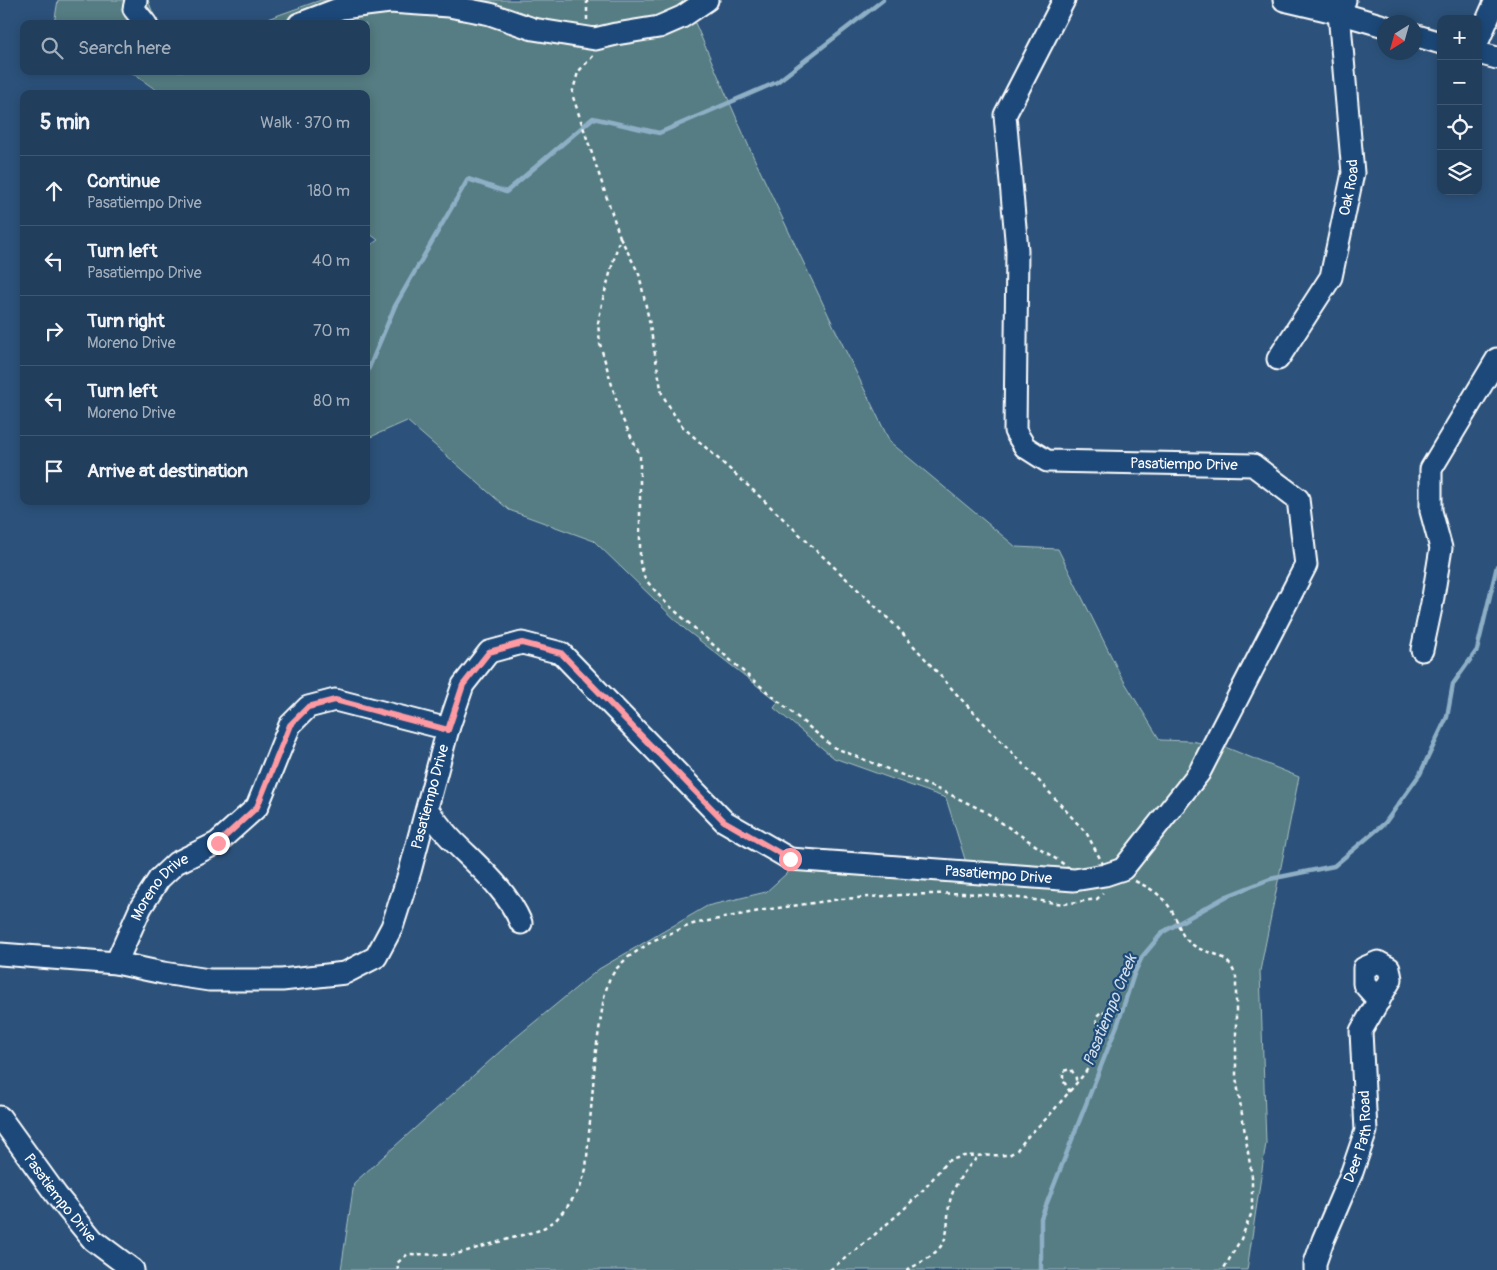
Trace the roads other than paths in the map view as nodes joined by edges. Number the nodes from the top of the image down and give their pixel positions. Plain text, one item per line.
1 (136, 0) edge
2 (708, 0) edge
3 (1064, 0) edge
4 (1284, 0) edge
5 (1496, 0) edge
6 (1342, 6) edge
7 (143, 20) edge
8 (310, 20) edge
9 (1377, 23) edge
10 (1482, 32) edge
11 (1422, 37) edge
12 (1437, 41) edge
13 (1482, 54) edge
14 (1497, 58) edge
15 (1278, 359) dead end
16 (1497, 359) edge
17 (1422, 650) dead end
18 (448, 730) junction
19 (427, 809) junction
20 (521, 923) dead end
21 (0, 954) edge
22 (116, 963) junction
23 (1379, 1001) dead end
24 (0, 1117) edge
25 (133, 1270) edge
26 (1315, 1270) edge

1 - 7 street
2 - 8 street
3 - 18 street, Pasatiempo Drive
4 - 6 street
5 - 10 street
6 - 9 street
6 - 15 street, Oak Road
11 - 12 street
13 - 14 street
16 - 17 street
18 - 19 street, Pasatiempo Drive
18 - 22 street, Moreno Drive
19 - 20 street
19 - 22 street, Pasatiempo Drive
21 - 22 street, Pasatiempo Drive
23 - 26 street, Deer Path Road
24 - 25 street, Pasatiempo Drive

